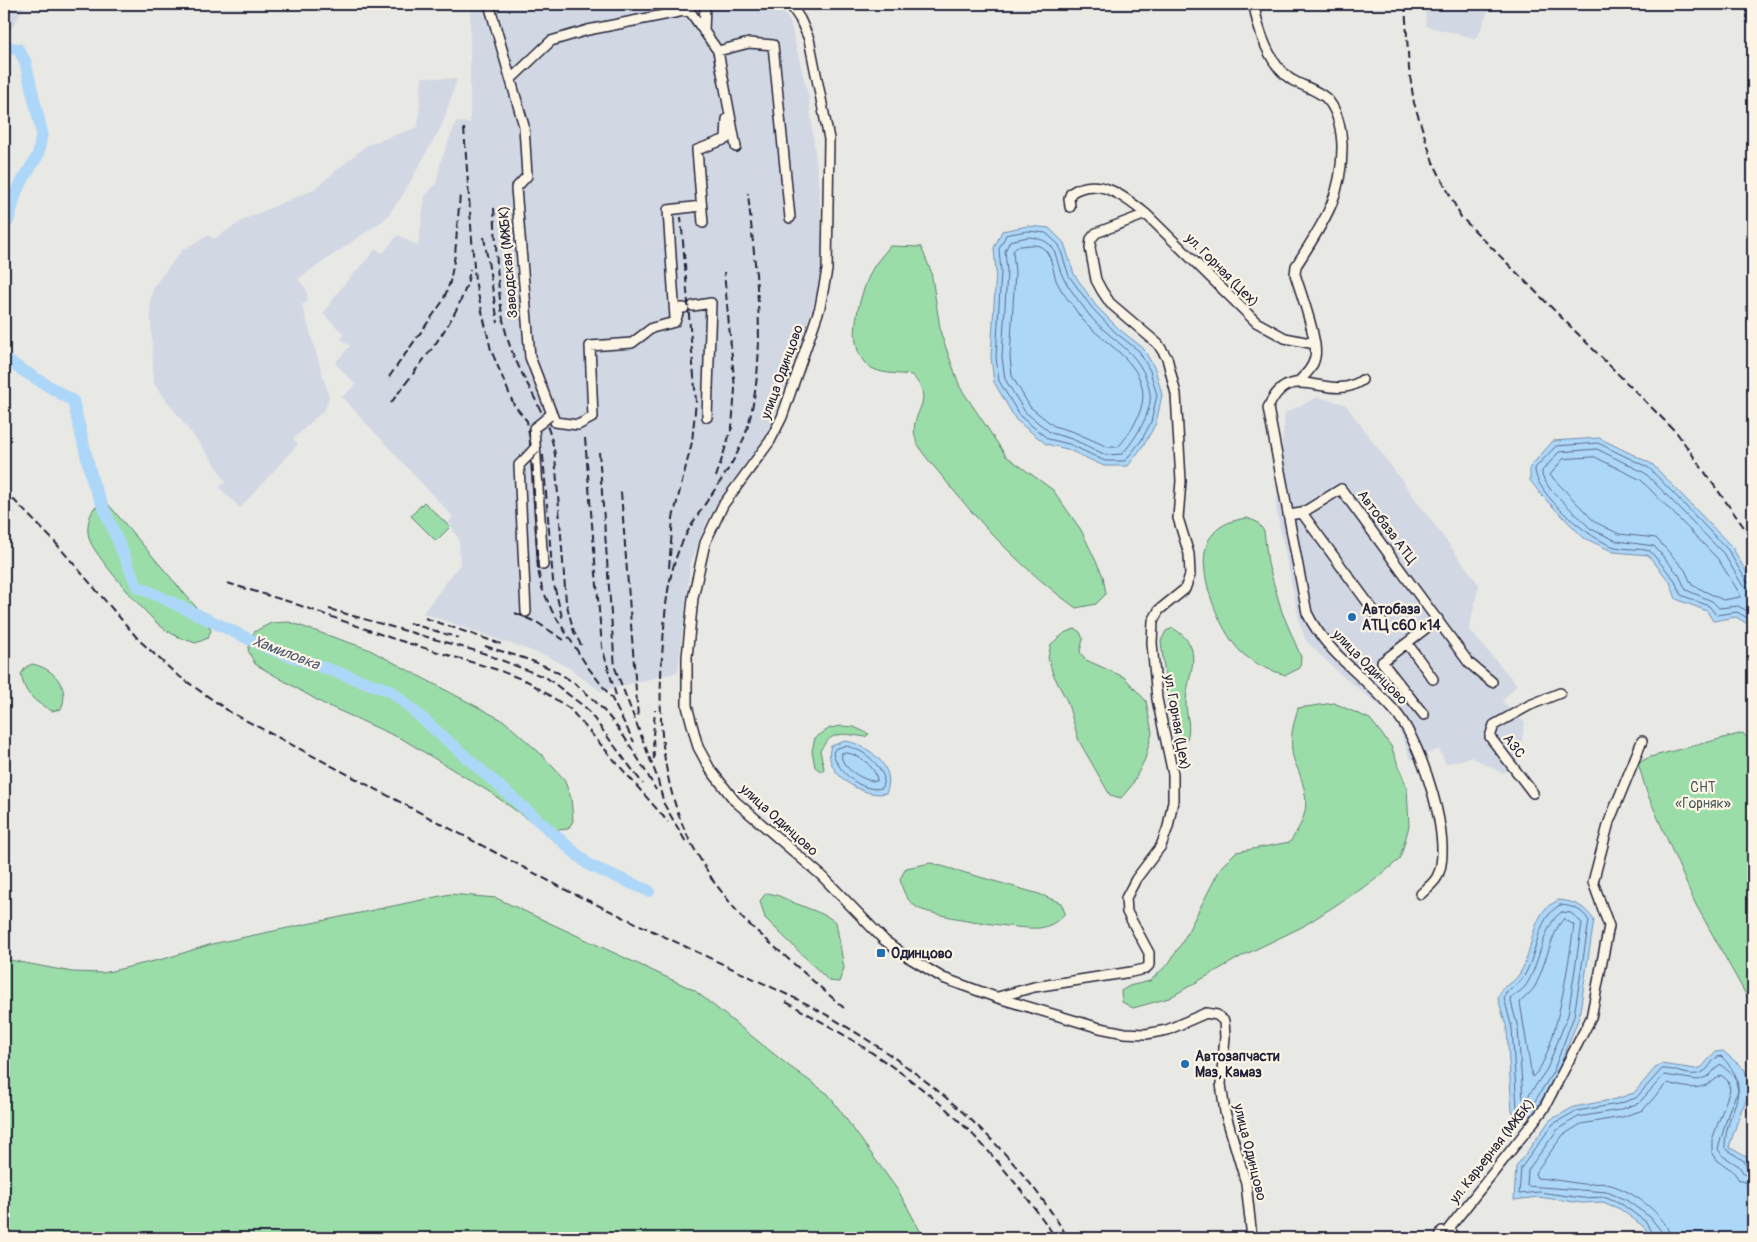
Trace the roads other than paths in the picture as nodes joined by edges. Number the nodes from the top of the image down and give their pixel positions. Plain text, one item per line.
1 (489, 4) edge
2 (705, 4) edge
3 (790, 4) edge
4 (1254, 4) edge
5 (704, 32) junction
6 (718, 51) junction
7 (511, 79) junction
8 (727, 99) junction
9 (736, 147) dead end
10 (701, 206) junction
11 (1070, 207) dead end
12 (1146, 214) junction
13 (790, 218) dead end
14 (702, 223) dead end
15 (675, 322) junction
16 (1315, 344) junction
17 (1362, 380) dead end
18 (1298, 382) junction
19 (548, 417) junction
20 (707, 418) dead end
21 (535, 448) junction
22 (1302, 513) junction
23 (1288, 515) junction
24 (543, 565) dead end
25 (526, 612) dead end
26 (1438, 619) junction
27 (1382, 622) dead end
28 (1408, 643) junction
29 (1433, 680) dead end
30 (1492, 682) dead end
31 (1560, 693) dead end
32 (1424, 715) dead end
33 (1642, 740) dead end
34 (1533, 793) dead end
35 (1421, 894) dead end
36 (998, 998) junction
37 (1252, 1238) edge
38 (1454, 1238) edge

1 - 7 street, Заводская (МЖБК)
2 - 5 street
3 - 36 street, улица Одинцово
4 - 16 street
5 - 6 street
5 - 7 street
6 - 8 street
6 - 13 street
7 - 19 street, Заводская (МЖБК)
8 - 9 street
8 - 10 street
10 - 14 street
10 - 15 street
11 - 12 street, ул. Горная (Цех)
12 - 16 street, ул. Горная (Цех)
12 - 36 street, ул. Горная (Цех)
15 - 19 street
15 - 20 street
16 - 18 street
17 - 18 street
18 - 23 street, улица Одинцово
19 - 21 street
21 - 24 street
21 - 25 street, bridge
22 - 23 street, Автобаза АТЦ
22 - 26 street, Автобаза АТЦ
22 - 27 street
23 - 35 street, улица Одинцово
26 - 28 street
26 - 30 street, Автобаза АТЦ
28 - 29 street
28 - 32 street
31 - 34 street, АЗС
33 - 38 street, ул. Карьерная (МЖБК)
36 - 37 street, улица Одинцово

